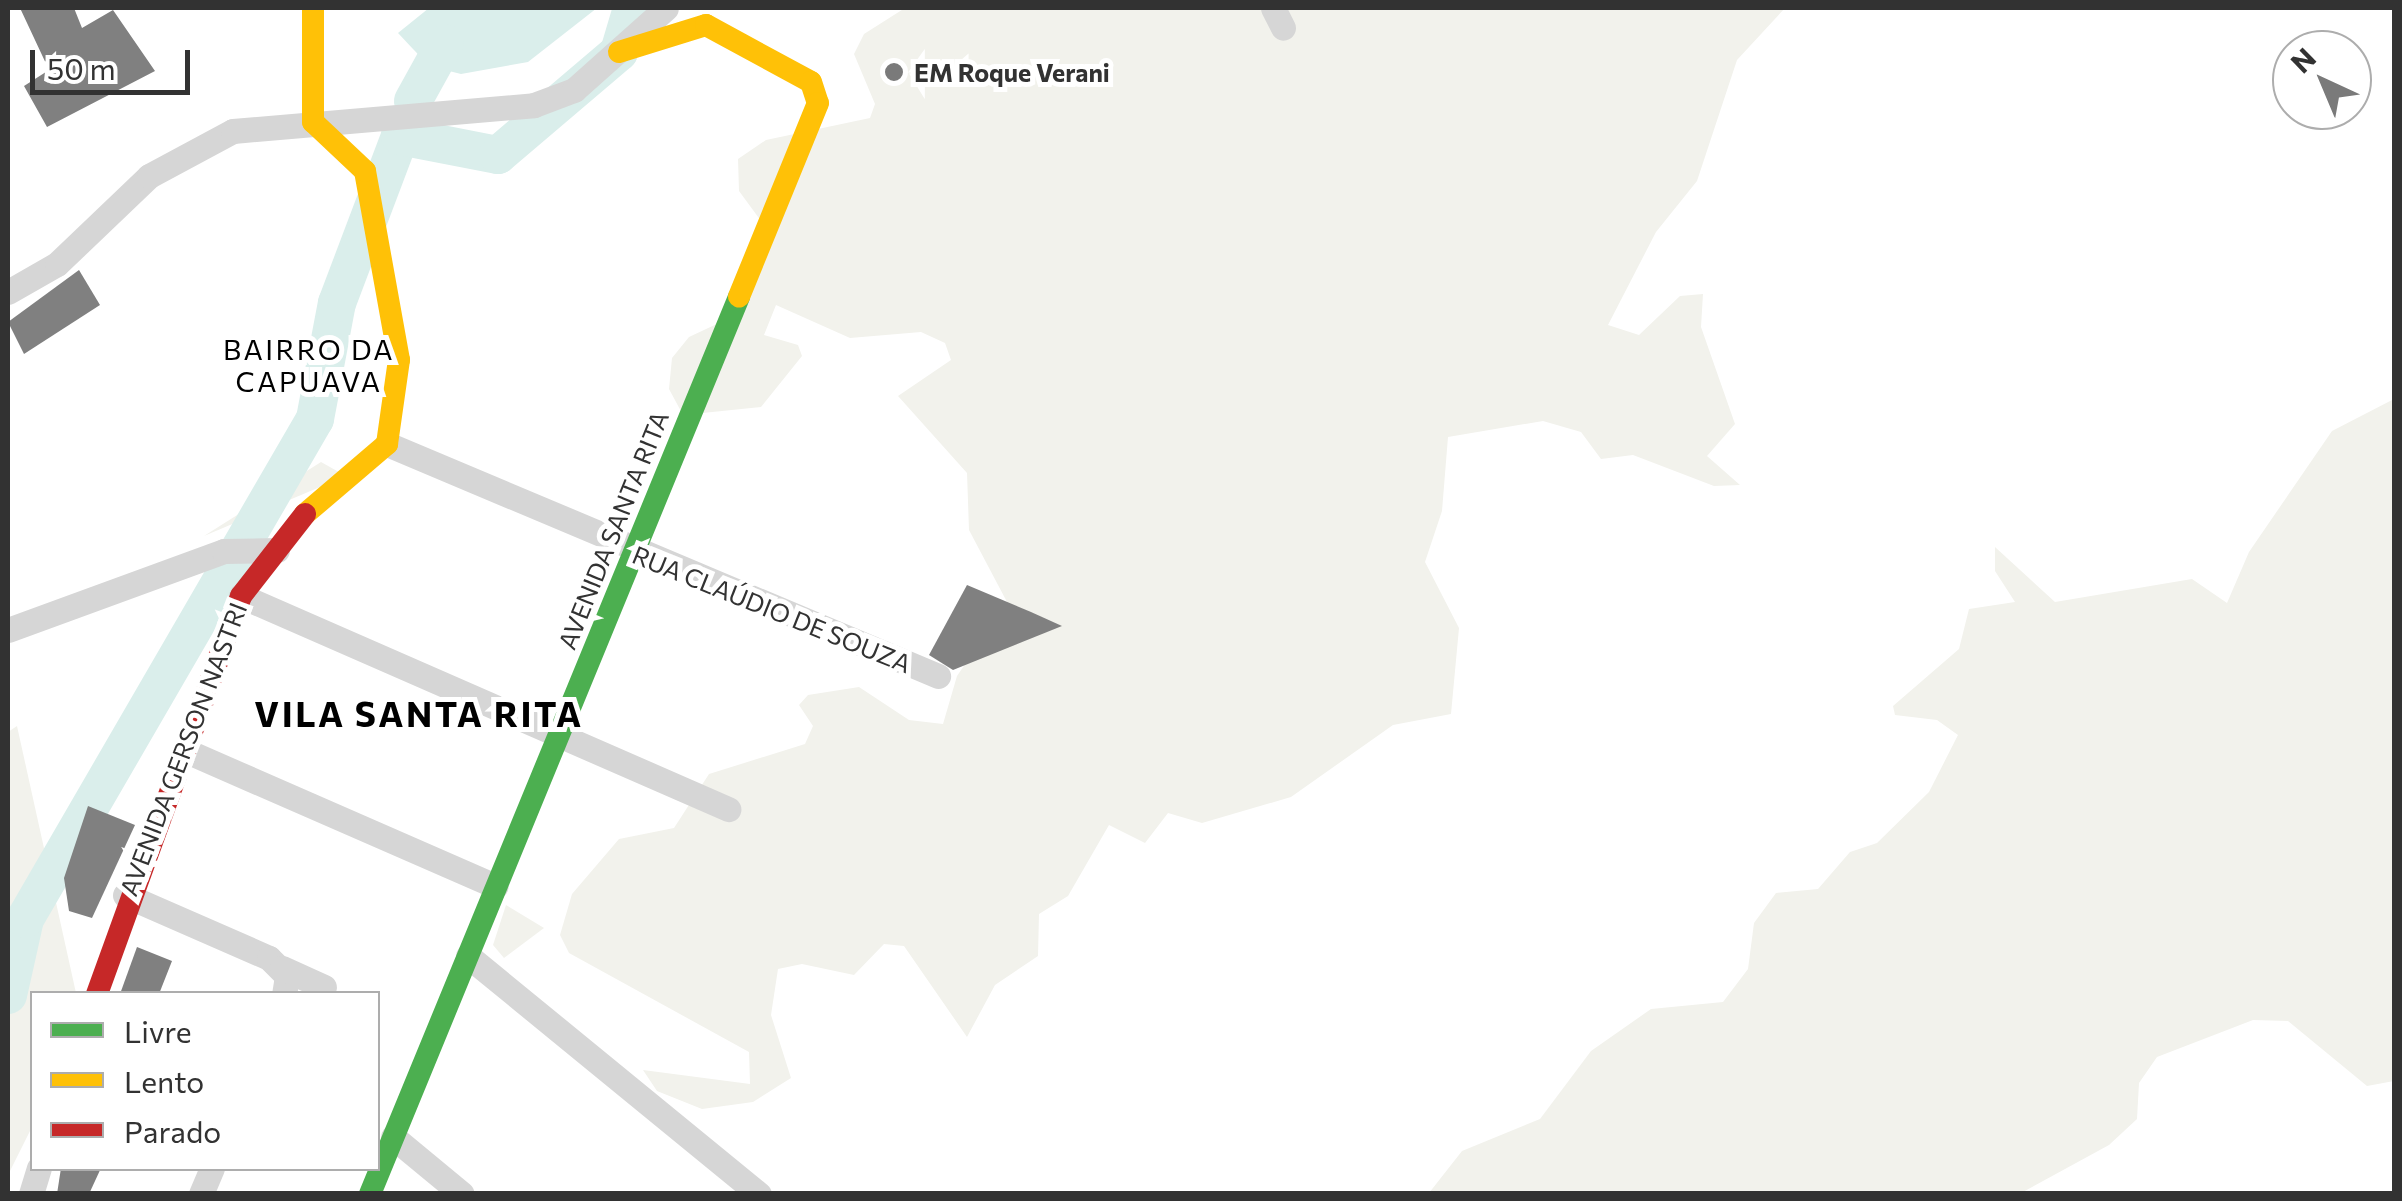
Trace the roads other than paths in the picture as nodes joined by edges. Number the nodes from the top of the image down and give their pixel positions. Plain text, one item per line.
1 (312, 8) edge
2 (657, 12) edge
3 (619, 52) junction
4 (313, 122) junction
5 (8, 292) edge
6 (387, 444) junction
7 (277, 550) junction
8 (633, 553) junction
9 (241, 596) junction
10 (8, 630) edge
11 (938, 676) dead end
12 (559, 735) junction
13 (184, 750) junction
14 (728, 808) dead end
15 (496, 886) junction
16 (125, 895) junction
17 (468, 956) junction
18 (283, 981) edge
19 (324, 987) dead end
20 (97, 991) edge
21 (394, 1137) junction
22 (380, 1170) edge
23 (755, 1192) edge
24 (462, 1194) edge

1 - 4 street
2 - 3 street
3 - 4 street
3 - 8 street, AVENIDA SANTA RITA
4 - 5 street
4 - 6 street
6 - 7 street, AVENIDA GERSON NASTRI
6 - 8 street, RUA CLAÚDIO DE SOUZA
7 - 9 street, AVENIDA GERSON NASTRI
7 - 10 street
8 - 11 street, RUA CLAÚDIO DE SOUZA
8 - 12 street, AVENIDA SANTA RITA
9 - 12 street
9 - 13 street, AVENIDA GERSON NASTRI
12 - 14 street
12 - 15 street, AVENIDA SANTA RITA
13 - 15 street
13 - 16 street, AVENIDA GERSON NASTRI
15 - 17 street, AVENIDA SANTA RITA
16 - 18 street
16 - 20 street, AVENIDA GERSON NASTRI
17 - 21 street, AVENIDA SANTA RITA
17 - 23 street
18 - 19 street
21 - 22 street, AVENIDA SANTA RITA
21 - 24 street

